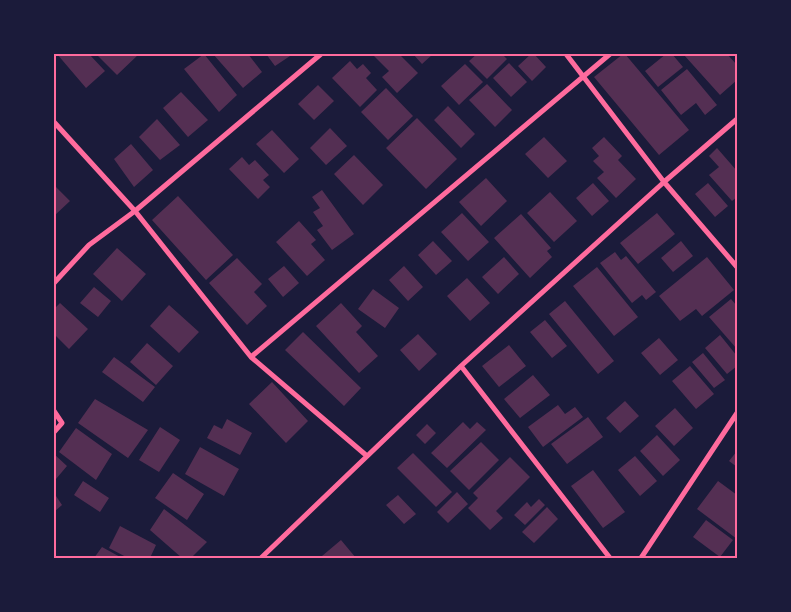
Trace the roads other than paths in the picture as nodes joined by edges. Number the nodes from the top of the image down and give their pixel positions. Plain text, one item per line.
1 (321, 54) edge
2 (566, 54) edge
3 (610, 54) edge
4 (584, 76) junction
5 (737, 119) edge
6 (54, 122) edge
7 (664, 182) junction
8 (135, 211) junction
9 (737, 267) edge
10 (54, 283) edge
11 (251, 357) junction
12 (461, 366) junction
13 (54, 410) edge
14 (737, 413) edge
15 (54, 432) edge
16 (367, 456) junction
17 (261, 558) edge
18 (610, 558) edge
19 (640, 558) edge

1 - 8 street
2 - 4 street
3 - 4 street
4 - 7 street
4 - 11 street
5 - 7 street
6 - 8 street
7 - 9 street
7 - 12 street
8 - 10 street
8 - 11 street
11 - 16 street
12 - 16 street
12 - 18 street
13 - 15 street
14 - 19 street
16 - 17 street

